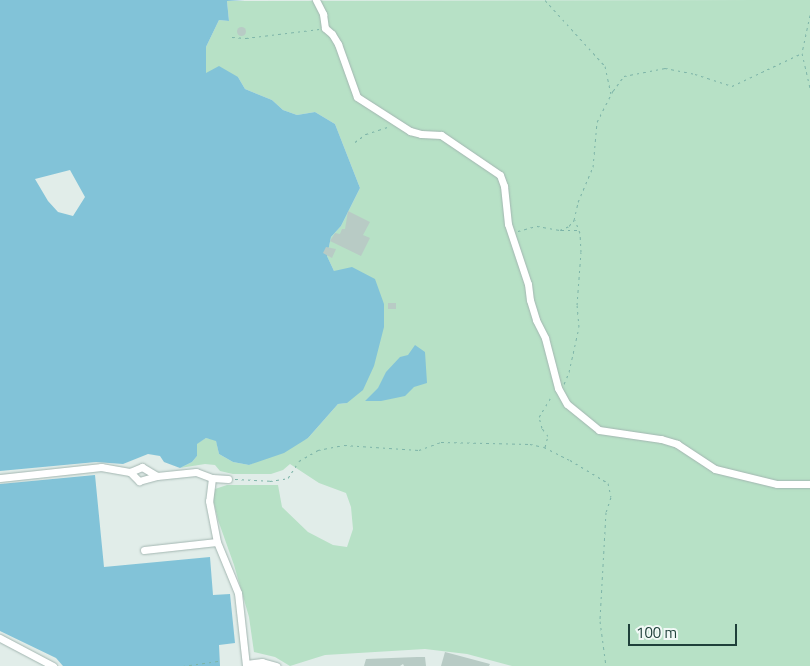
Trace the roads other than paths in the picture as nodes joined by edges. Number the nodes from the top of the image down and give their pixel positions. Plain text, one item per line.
1 (316, 0) edge
2 (130, 472) junction
3 (157, 476) junction
4 (0, 478) edge
5 (212, 478) junction
6 (228, 479) road end
7 (810, 484) edge
8 (216, 542) junction
9 (144, 550) dead end
10 (0, 638) edge
11 (246, 665) edge
12 (53, 666) edge
13 (276, 666) edge

1 - 7 street
2 - 3 street
2 - 3 street
2 - 4 street
3 - 5 street
5 - 6 street
5 - 8 street
8 - 9 street
8 - 11 street
10 - 12 street
11 - 13 street

